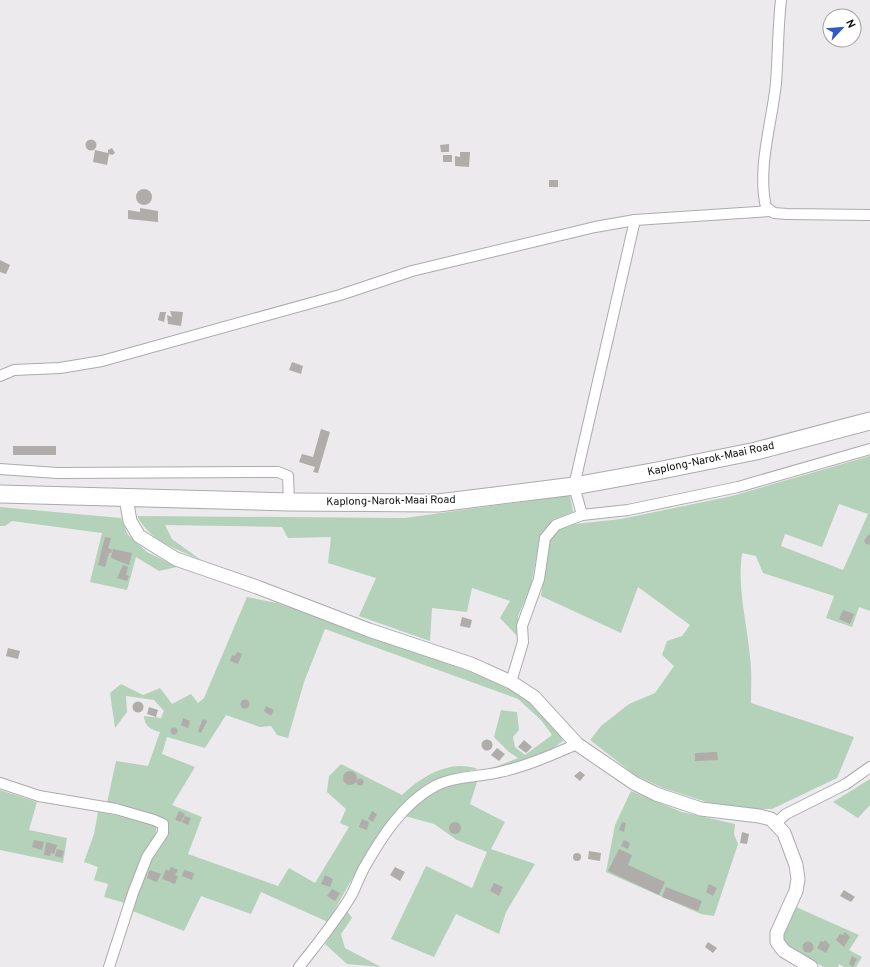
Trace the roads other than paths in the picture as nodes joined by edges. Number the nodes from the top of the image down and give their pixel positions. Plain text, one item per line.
1 (781, 0) edge
2 (770, 211) junction
3 (870, 215) edge
4 (635, 220) junction
5 (0, 376) edge
6 (870, 421) edge
7 (870, 449) edge
8 (0, 469) edge
9 (574, 486) junction
10 (0, 494) edge
11 (126, 498) junction
12 (289, 502) junction
13 (582, 514) junction
14 (510, 682) junction
15 (577, 744) junction
16 (870, 767) edge
17 (0, 783) edge
18 (776, 823) junction
19 (109, 967) edge
20 (299, 967) edge
21 (811, 967) edge

1 - 2 street
2 - 3 street
2 - 4 street
4 - 5 street
4 - 9 street
6 - 9 highway, Kaplong-Narok-Maai Road
7 - 13 street
8 - 12 street
9 - 12 highway, Kaplong-Narok-Maai Road
9 - 13 street
10 - 11 highway, Kaplong-Narok-Maai Road
11 - 12 highway, Kaplong-Narok-Maai Road
11 - 14 street
13 - 14 street
14 - 15 street
15 - 18 street
15 - 20 street
16 - 18 street
17 - 19 street
18 - 21 street

